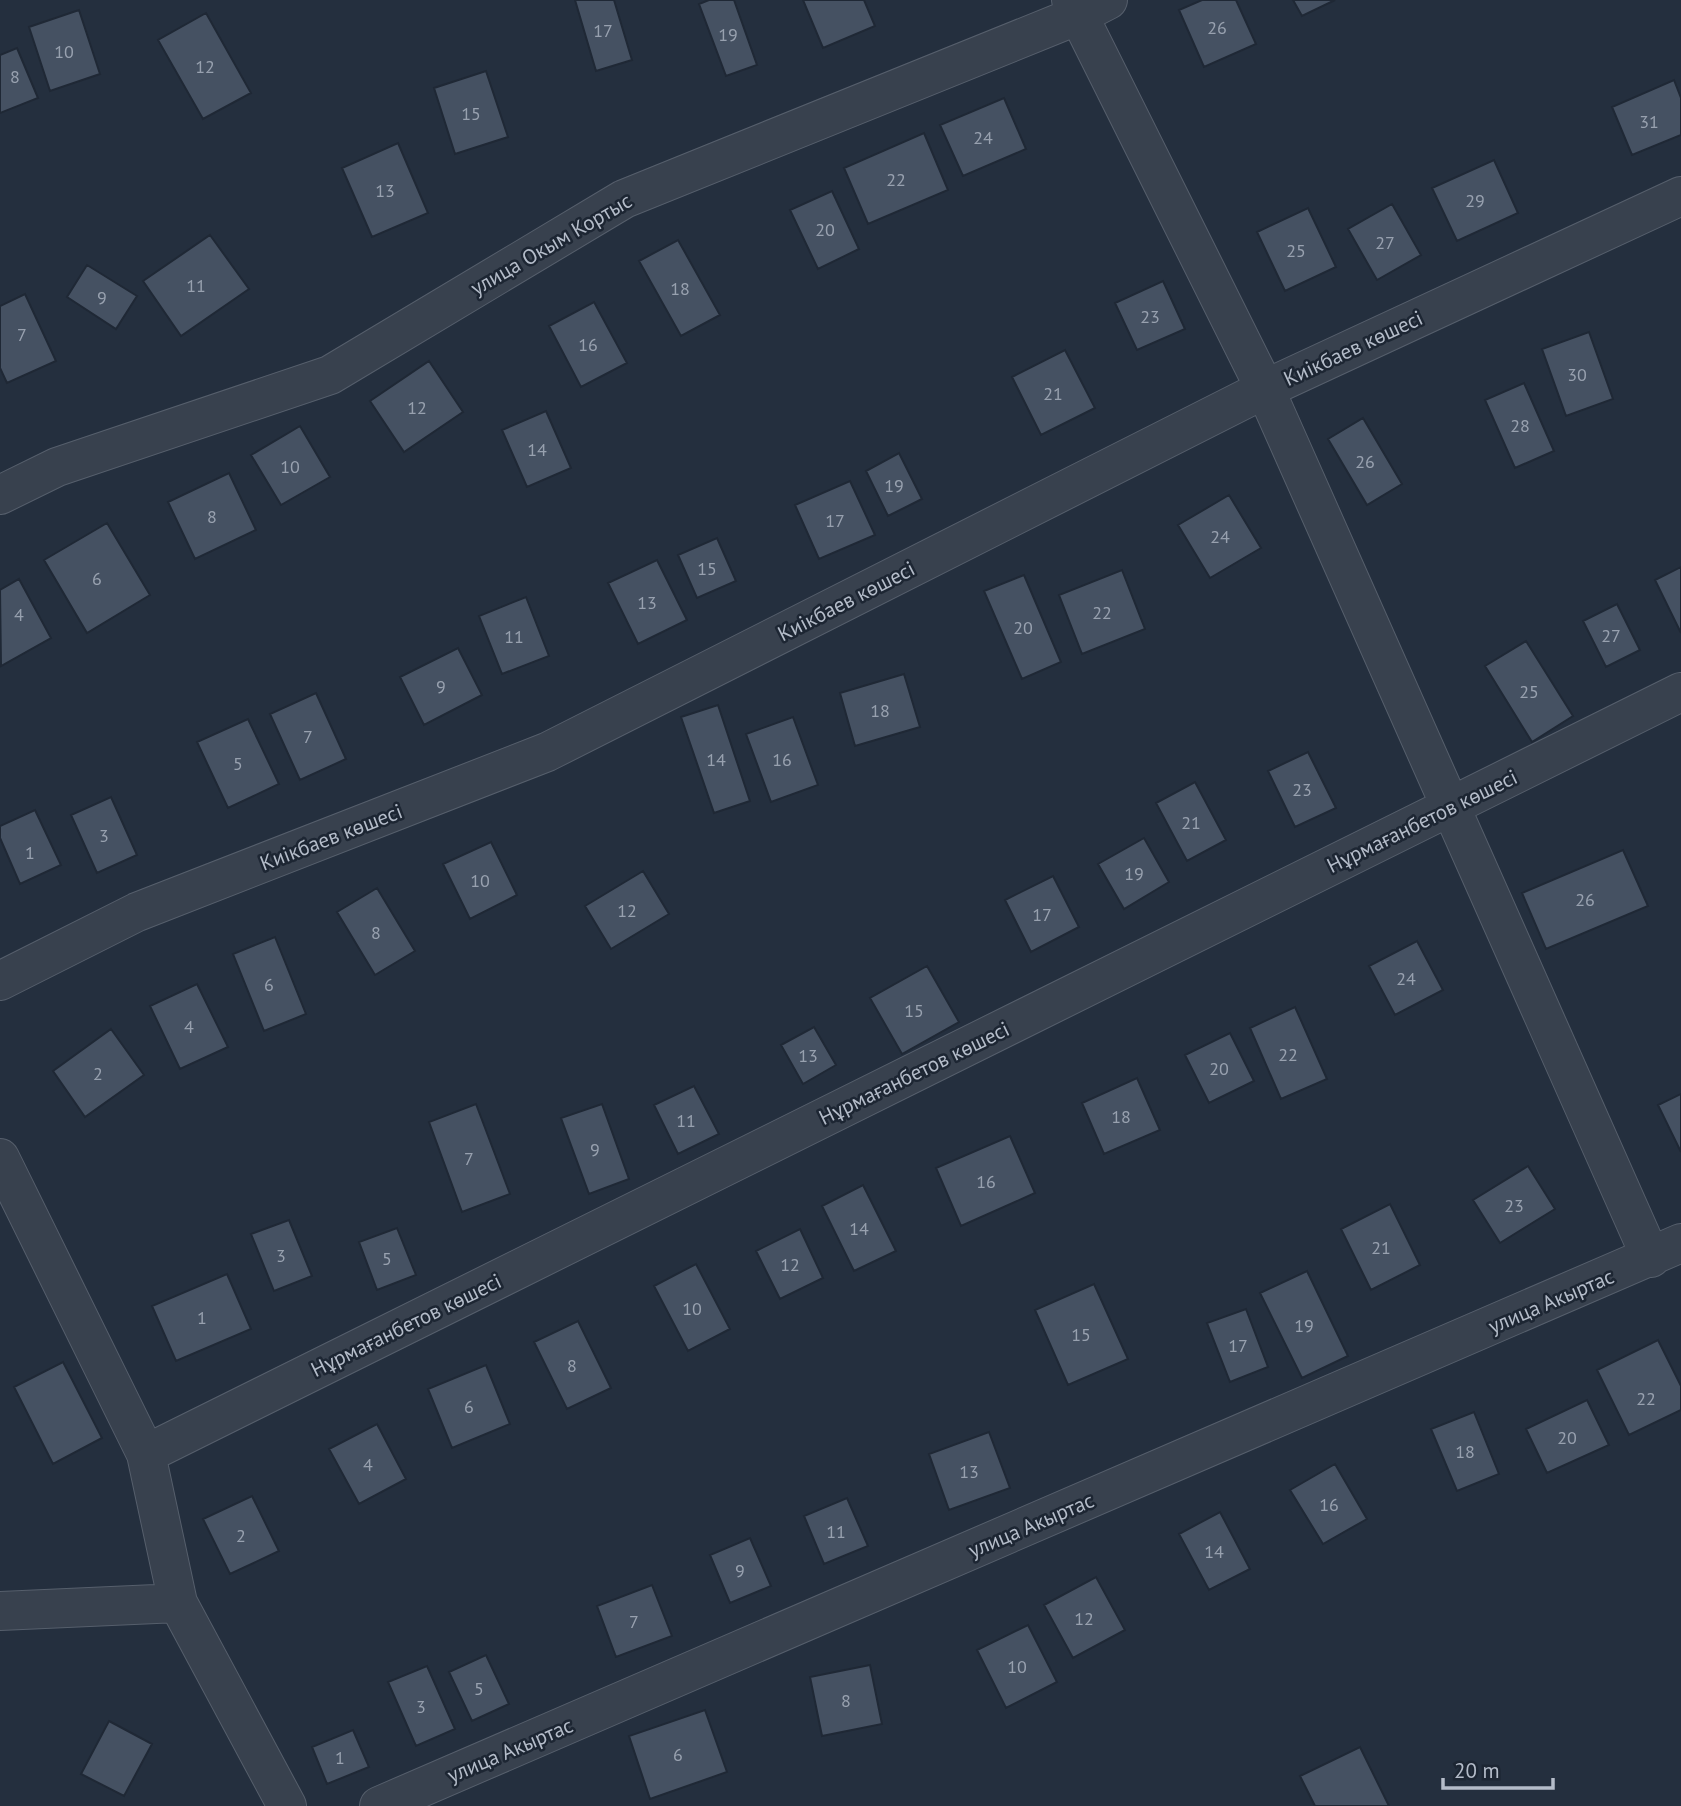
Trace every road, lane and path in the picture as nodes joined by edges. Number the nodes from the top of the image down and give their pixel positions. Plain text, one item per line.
1 (1086, 5) edge
2 (1681, 196) edge
3 (1265, 389) junction
4 (0, 495) edge
5 (1681, 692) edge
6 (1450, 806) junction
7 (0, 981) edge
8 (0, 1158) edge
9 (1666, 1251) edge
10 (146, 1454) junction
11 (178, 1603) junction
12 (0, 1611) edge
13 (287, 1806) edge
14 (379, 1806) edge

1 - 3 street
1 - 4 street, улица Окым Кортыс
2 - 3 street, Киікбаев көшесі
3 - 6 street
3 - 7 street, Киікбаев көшесі
5 - 6 street, Нұрмағанбетов көшесі
6 - 9 street
6 - 10 street, Нұрмағанбетов көшесі
8 - 10 street
9 - 14 street, улица Акыртас
10 - 11 street
11 - 12 street
11 - 13 street

